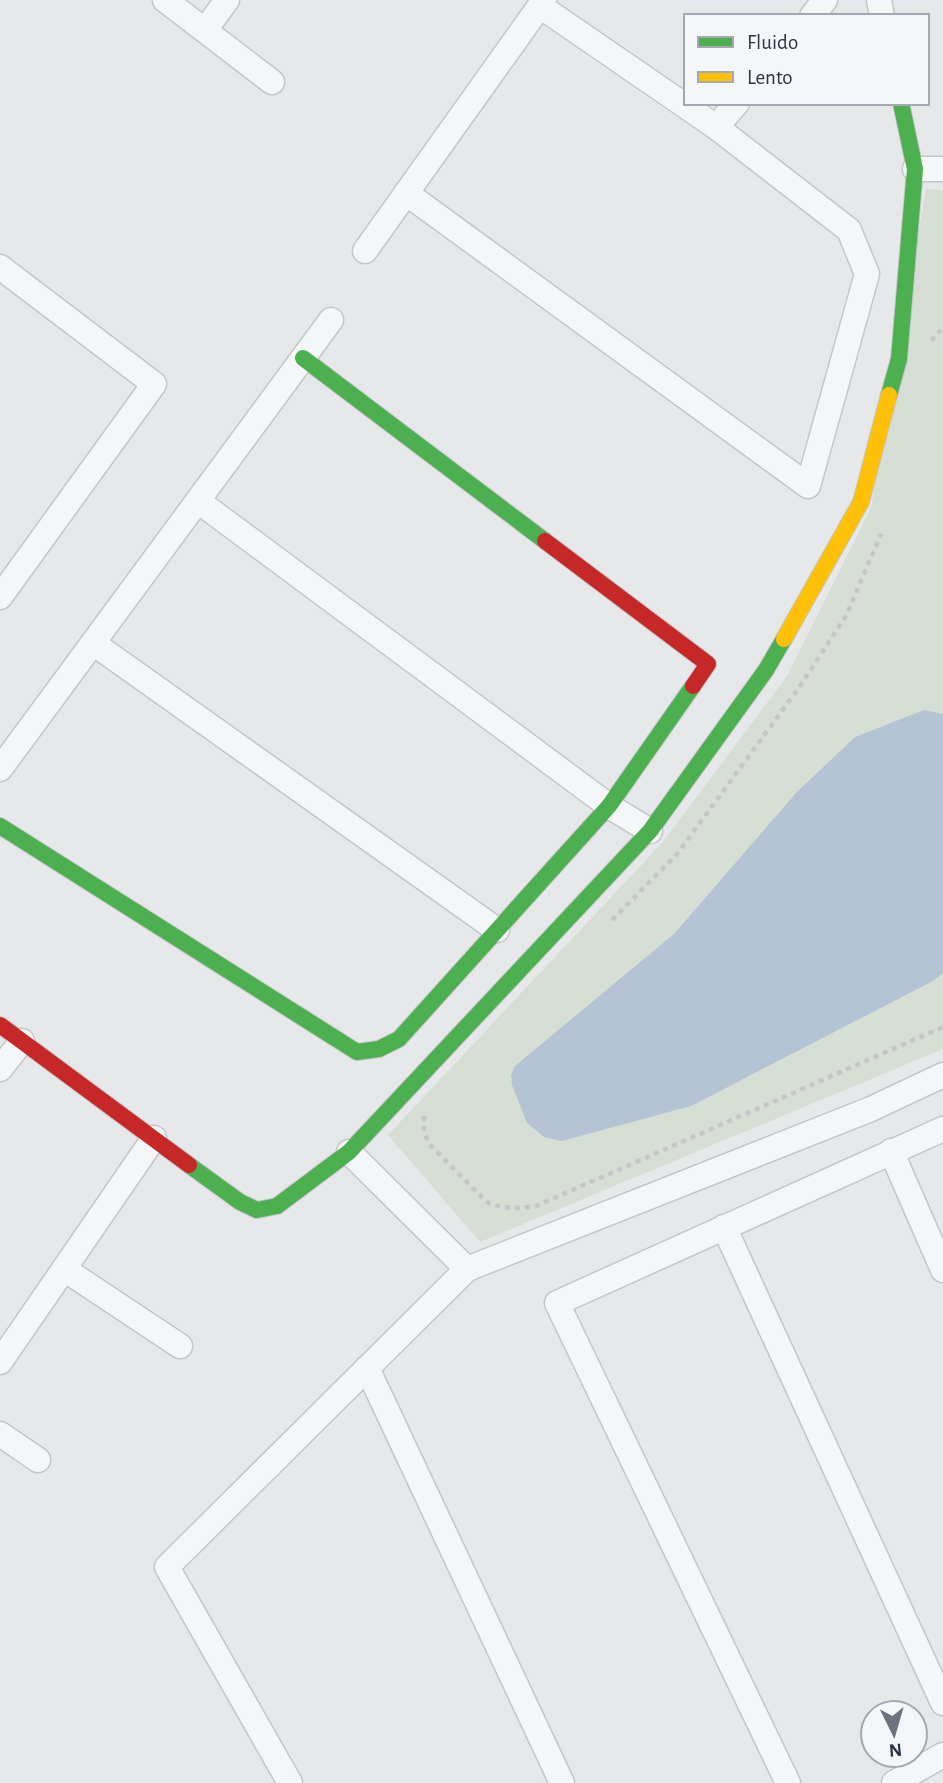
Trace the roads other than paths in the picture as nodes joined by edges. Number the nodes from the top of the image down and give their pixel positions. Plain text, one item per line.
1 (165, 0) edge
2 (228, 0) edge
3 (825, 0) edge
4 (542, 3) edge
5 (814, 14) edge
6 (205, 30) junction
7 (272, 82) dead end
8 (684, 104) edge
9 (685, 105) edge
10 (735, 105) edge
11 (901, 105) edge
12 (716, 127) junction
13 (915, 169) junction
14 (943, 169) edge
15 (406, 193) junction
16 (365, 251) dead end
17 (0, 267) edge
18 (331, 320) dead end
19 (303, 358) junction
20 (198, 501) junction
21 (0, 597) edge
22 (93, 643) junction
23 (0, 769) edge
24 (609, 806) junction
25 (0, 826) edge
26 (650, 831) junction
27 (497, 930) junction
28 (0, 1025) edge
29 (22, 1041) junction
30 (0, 1069) edge
31 (943, 1075) edge
32 (943, 1129) edge
33 (154, 1138) junction
34 (891, 1151) junction
35 (349, 1152) junction
36 (724, 1227) junction
37 (64, 1269) junction
38 (467, 1269) junction
39 (943, 1270) edge
40 (180, 1346) dead end
41 (0, 1362) edge
42 (368, 1368) junction
43 (0, 1434) edge
44 (38, 1460) dead end
45 (943, 1703) edge
46 (943, 1755) edge
47 (290, 1783) edge
48 (562, 1783) edge
49 (788, 1783) edge
50 (894, 1783) edge

1 - 6 street
2 - 6 street
3 - 5 street
4 - 8 street
4 - 15 street
6 - 7 street
9 - 12 street
10 - 12 street
11 - 13 street
12 - 15 street
13 - 14 street
13 - 26 street
15 - 16 street
17 - 21 street
18 - 19 street
19 - 20 street
19 - 24 street
20 - 22 street
20 - 24 street
22 - 23 street
22 - 27 street
24 - 26 street
24 - 27 street
25 - 27 street
26 - 35 street
28 - 29 street
29 - 30 street
29 - 33 street
31 - 38 street
32 - 34 street
33 - 35 street
33 - 37 street
34 - 36 street
34 - 39 street
35 - 38 street
36 - 45 street
36 - 49 street
37 - 40 street
37 - 41 street
38 - 42 street
42 - 47 street
42 - 48 street
43 - 44 street
46 - 50 street

